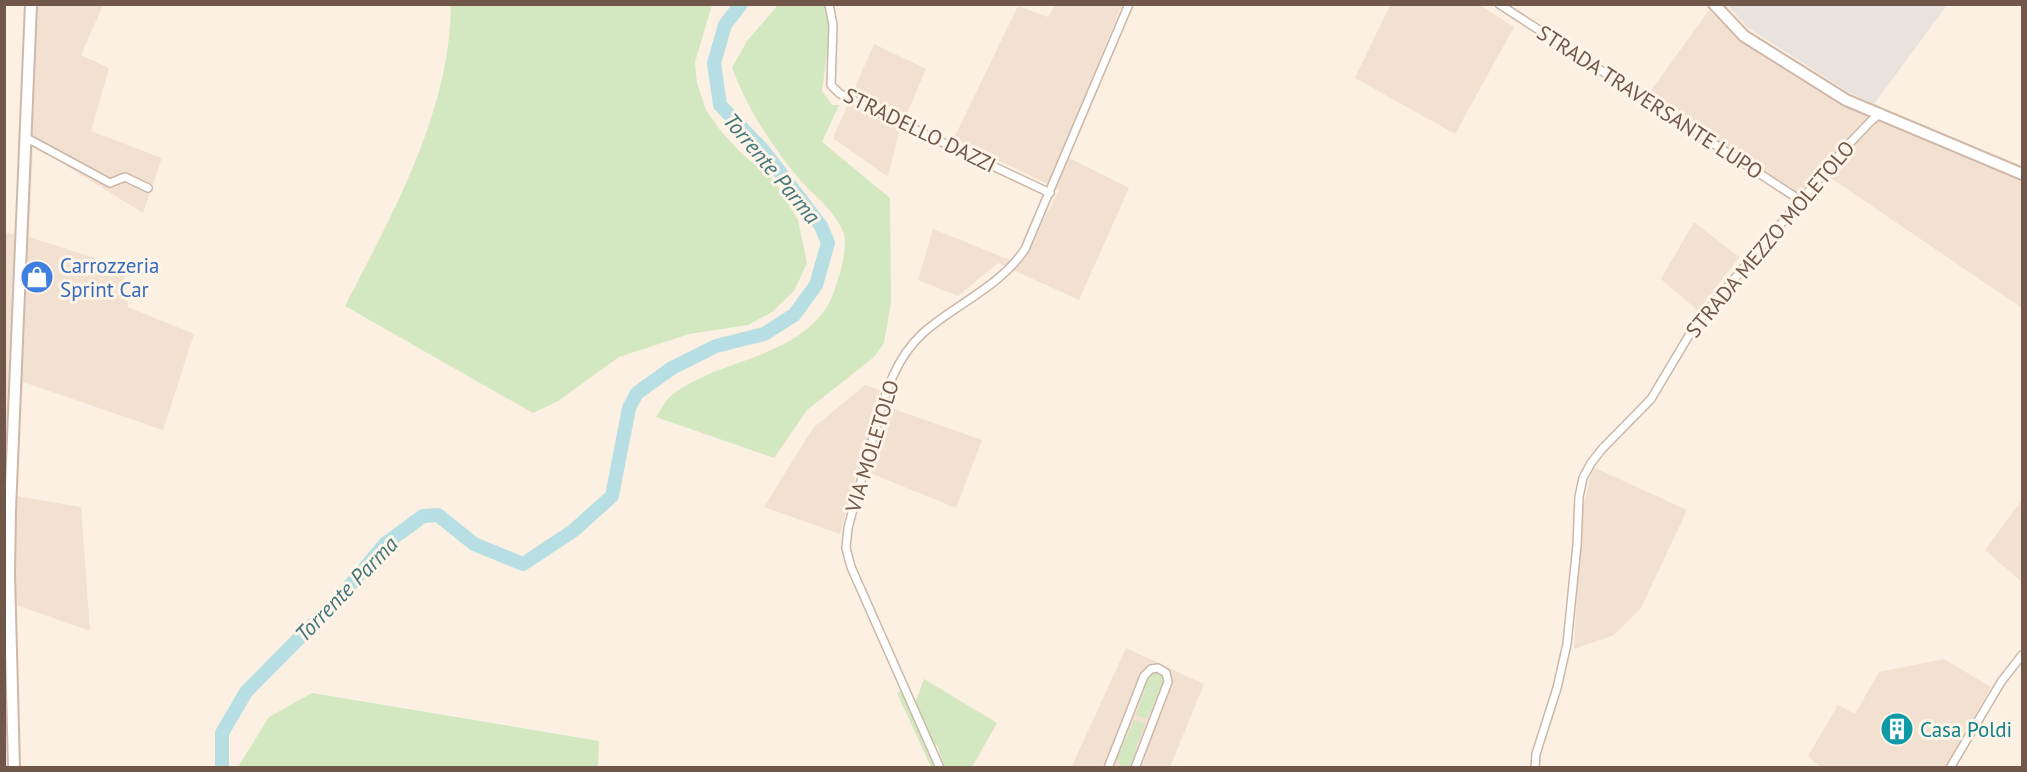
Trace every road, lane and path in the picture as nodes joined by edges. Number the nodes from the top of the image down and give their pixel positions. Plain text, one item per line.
1 (31, 4) edge
2 (829, 4) edge
3 (1129, 4) edge
4 (1499, 4) edge
5 (1714, 4) edge
6 (1881, 113) junction
7 (25, 137) junction
8 (2022, 174) edge
9 (148, 188) dead end
10 (1050, 193) junction
11 (1800, 200) junction
12 (2022, 655) edge
13 (14, 768) edge
14 (940, 768) edge
15 (1108, 768) edge
16 (1135, 768) edge
17 (1535, 768) edge
18 (1950, 768) edge

1 - 7 main road
2 - 10 street, STRADELLO DAZZI
3 - 10 street, VIA MOLETOLO
4 - 11 street, STRADA TRAVERSANTE LUPO
5 - 6 main road
6 - 8 main road
6 - 11 street, STRADA MEZZO MOLETOLO
7 - 9 street
7 - 13 main road
10 - 14 street, VIA MOLETOLO
11 - 17 street, STRADA MEZZO MOLETOLO
12 - 18 street
15 - 16 street

